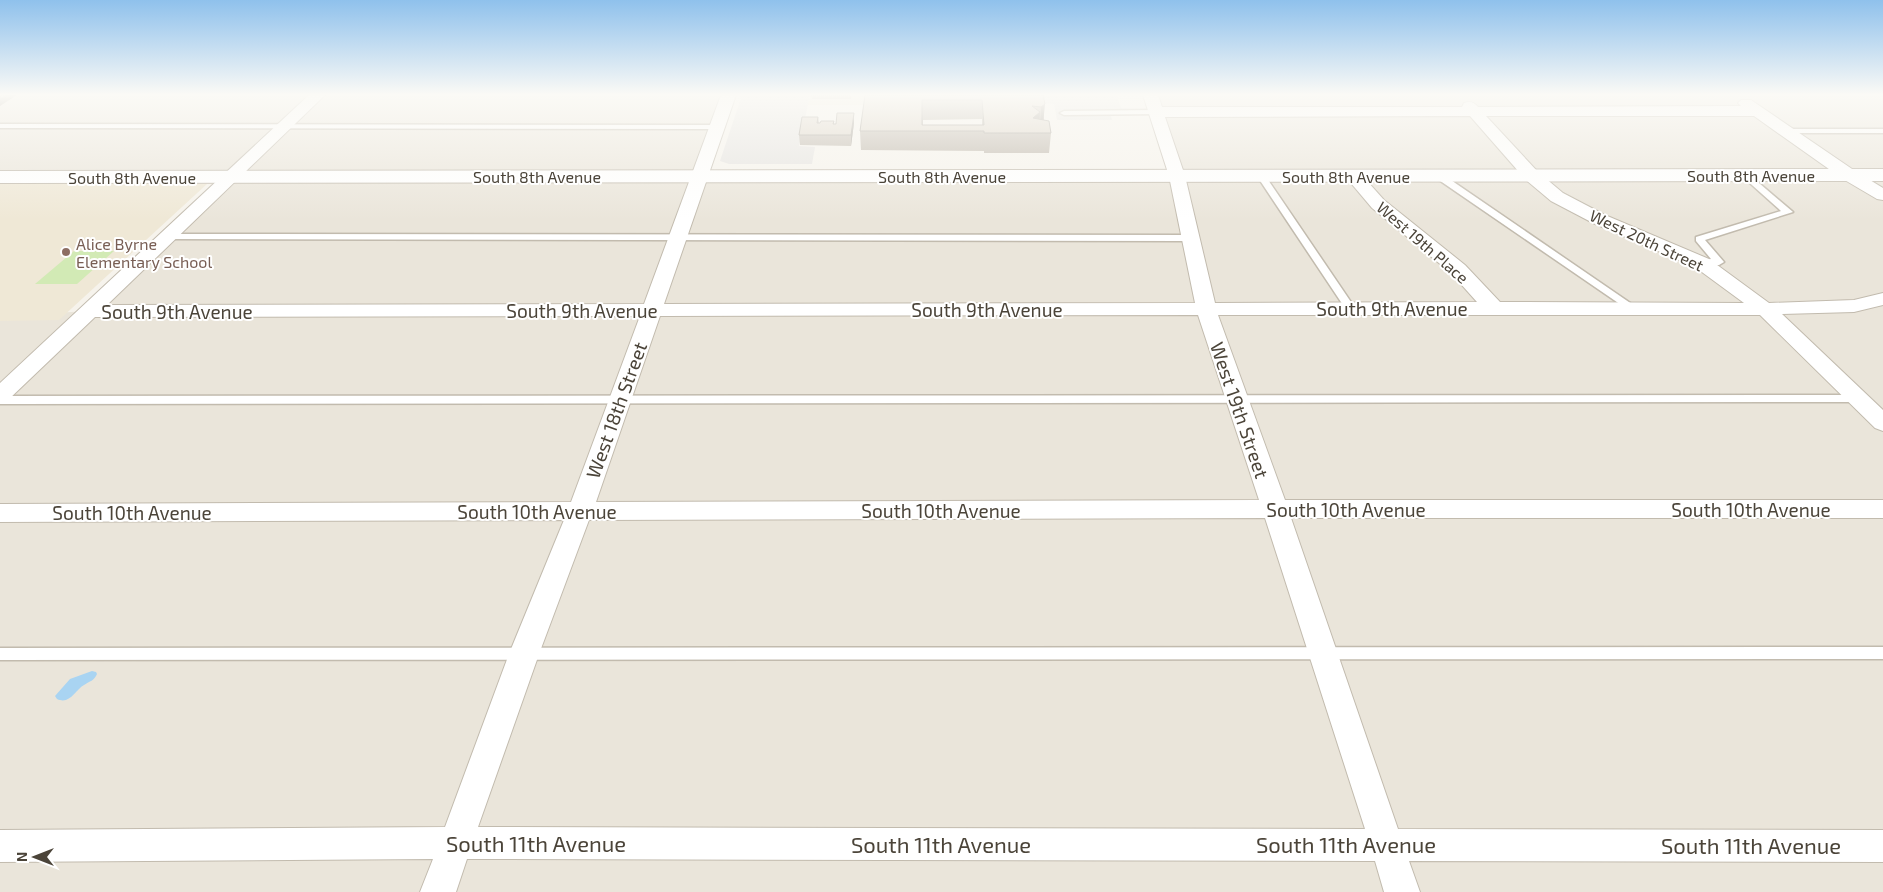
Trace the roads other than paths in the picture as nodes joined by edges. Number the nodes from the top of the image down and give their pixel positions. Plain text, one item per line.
1 (275, 137) edge
2 (714, 137) edge
3 (1164, 137) edge
4 (1497, 137) edge
5 (1794, 137) edge
6 (1746, 175) junction
7 (1850, 175) junction
8 (1883, 175) edge
9 (232, 176) junction
10 (700, 176) junction
11 (1177, 176) junction
12 (1261, 176) junction
13 (1353, 176) junction
14 (1439, 176) junction
15 (1532, 176) junction
16 (0, 177) edge
17 (1883, 195) edge
18 (168, 237) junction
19 (678, 238) junction
20 (1190, 238) junction
21 (1702, 264) junction
22 (1883, 299) edge
23 (1206, 308) junction
24 (1350, 308) junction
25 (1494, 308) junction
26 (1634, 308) junction
27 (1765, 309) junction
28 (652, 310) junction
29 (89, 311) junction
30 (0, 395) edge
31 (620, 399) junction
32 (1858, 399) junction
33 (0, 400) edge
34 (1237, 400) junction
35 (1883, 423) edge
36 (1274, 509) junction
37 (1883, 509) edge
38 (580, 511) junction
39 (0, 513) edge
40 (1883, 653) edge
41 (0, 654) edge
42 (524, 654) junction
43 (1325, 654) junction
44 (456, 843) junction
45 (1386, 844) junction
46 (0, 846) edge
47 (1883, 846) edge
48 (438, 892) edge
49 (1402, 892) edge

1 - 9 street
2 - 10 street, West 18th Street
3 - 11 street, West 19th Street
4 - 15 street, West 20th Street
5 - 7 street
6 - 7 street, South 8th Avenue
6 - 15 street, South 8th Avenue
6 - 21 lane
7 - 8 street, South 8th Avenue
7 - 17 street
9 - 10 street, South 8th Avenue
9 - 16 street, South 8th Avenue
9 - 18 street
10 - 11 street, South 8th Avenue
10 - 19 street, West 18th Street
11 - 12 street, South 8th Avenue
11 - 20 street, West 19th Street
12 - 13 street, South 8th Avenue
12 - 24 lane
13 - 14 street, South 8th Avenue
13 - 25 street, West 19th Place
14 - 15 street, South 8th Avenue
14 - 26 lane
15 - 21 street, West 20th Street
18 - 19 lane
18 - 29 street
19 - 20 lane
19 - 28 street, West 18th Street
20 - 23 street, West 19th Street
21 - 27 street, West 20th Street
22 - 27 street, South 9th Avenue
23 - 24 street, South 9th Avenue
23 - 28 street, South 9th Avenue
23 - 34 street, West 19th Street
24 - 25 street, South 9th Avenue
25 - 26 street, South 9th Avenue
26 - 27 street, South 9th Avenue
27 - 32 street, West 20th Street
28 - 29 street, South 9th Avenue
28 - 31 street, West 18th Street
29 - 30 street
31 - 33 lane
31 - 34 lane
31 - 38 street, West 18th Street
32 - 34 lane
32 - 35 street, West 20th Street
34 - 36 street, West 19th Street
36 - 37 street, South 10th Avenue
36 - 38 street, South 10th Avenue
36 - 43 street, West 19th Street
38 - 39 street, South 10th Avenue
38 - 42 street, West 18th Street
40 - 43 lane
41 - 42 lane
42 - 43 lane
42 - 44 street, West 18th Street
43 - 45 street, West 19th Street
44 - 45 street, South 11th Avenue
44 - 46 street, South 11th Avenue
44 - 48 street, West 18th Street
45 - 47 street, South 11th Avenue
45 - 49 street, West 19th Street

